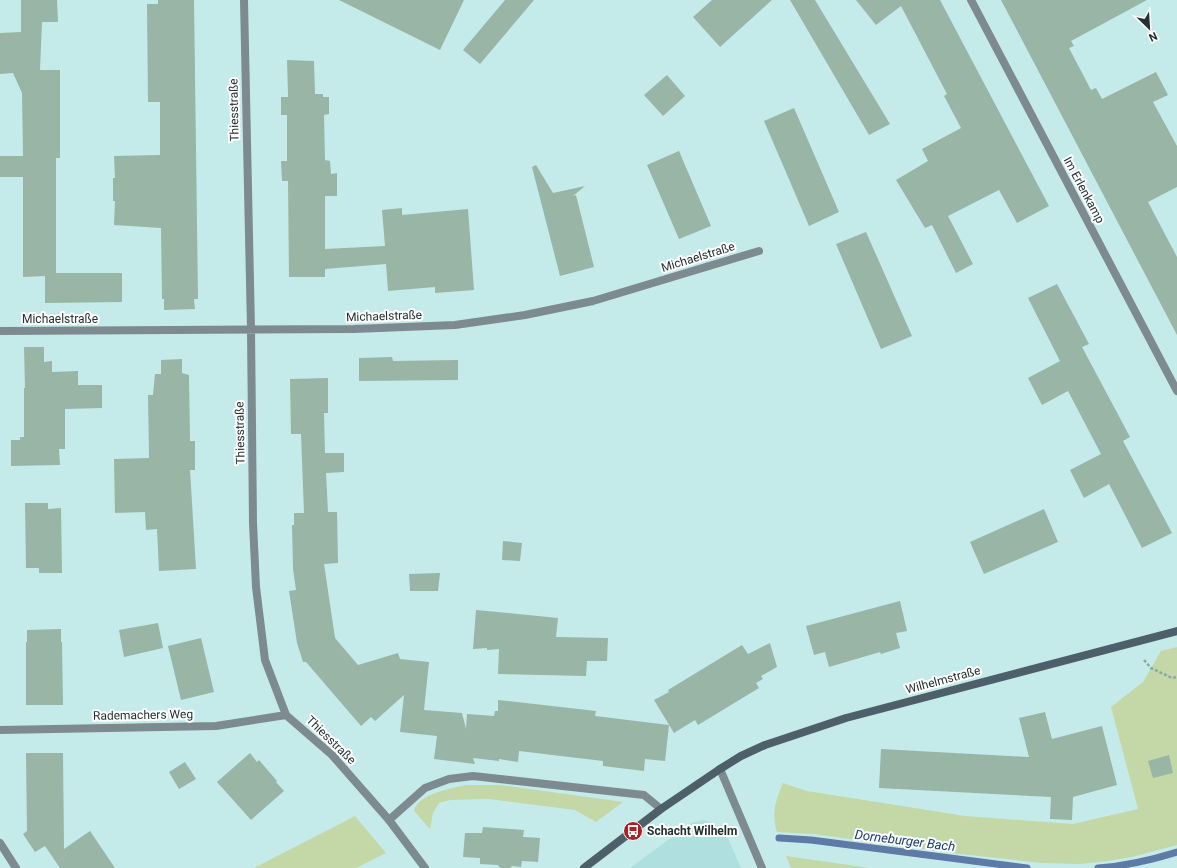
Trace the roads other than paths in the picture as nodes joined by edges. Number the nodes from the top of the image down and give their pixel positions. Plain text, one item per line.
1 (244, 0) edge
2 (970, 0) edge
3 (759, 251) dead end
4 (251, 329) junction
5 (0, 331) edge
6 (1177, 391) edge
7 (1177, 631) edge
8 (286, 715) junction
9 (0, 730) edge
10 (720, 769) junction
11 (661, 810) junction
12 (389, 820) junction
13 (0, 843) edge
14 (16, 868) edge
15 (425, 868) edge
16 (584, 868) edge
17 (762, 868) edge

1 - 4 street, Thiesstraße
2 - 6 street, Im Erlenkamp
3 - 4 street, Michaelstraße
4 - 5 street, Michaelstraße
4 - 8 street, Thiesstraße
7 - 10 street, Wilhelmstraße
8 - 9 street, Rademachers Weg
8 - 12 street, Thiesstraße
10 - 11 street, Wilhelmstraße
10 - 17 street
11 - 12 street
11 - 16 street, Wilhelmstraße
12 - 15 street, Thiesstraße
13 - 14 street

